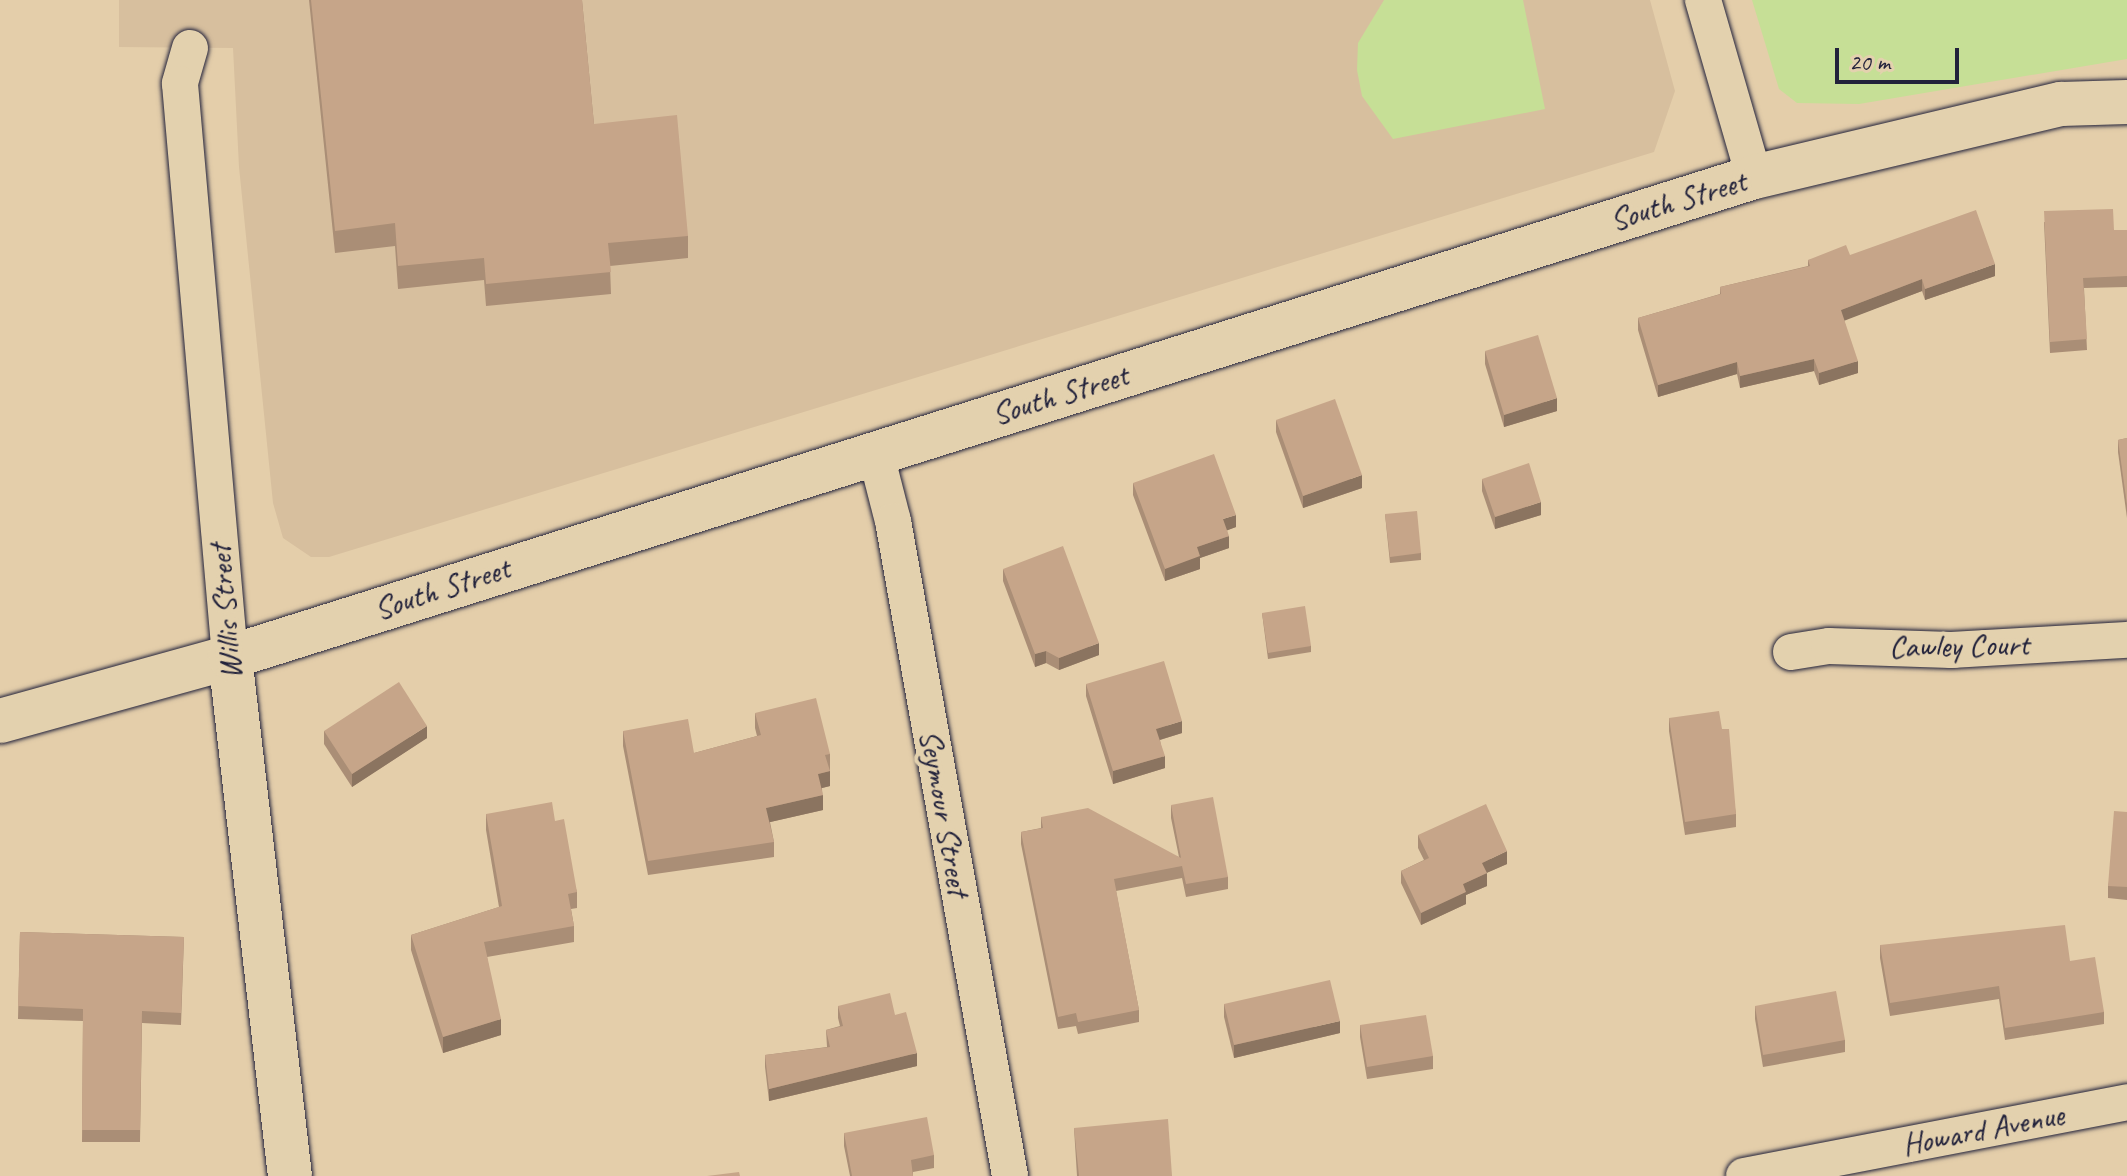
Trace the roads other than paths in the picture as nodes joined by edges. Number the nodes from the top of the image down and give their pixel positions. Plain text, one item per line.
1 (1703, 0) edge
2 (190, 48) dead end
3 (2127, 102) edge
4 (1754, 177) junction
5 (875, 451) junction
6 (2127, 640) edge
7 (1791, 652) dead end
8 (230, 657) junction
9 (0, 721) edge
10 (2127, 1102) edge
11 (290, 1176) edge
12 (1010, 1176) edge
13 (1744, 1176) edge

1 - 4 street
2 - 8 street, Willis Street
3 - 4 main road, South Street
4 - 5 main road, South Street
5 - 8 main road, South Street
5 - 12 street, Seymour Street
6 - 7 street, Cawley Court
8 - 9 main road, South Street
8 - 11 main road, Willis Street
10 - 13 street, Howard Avenue

